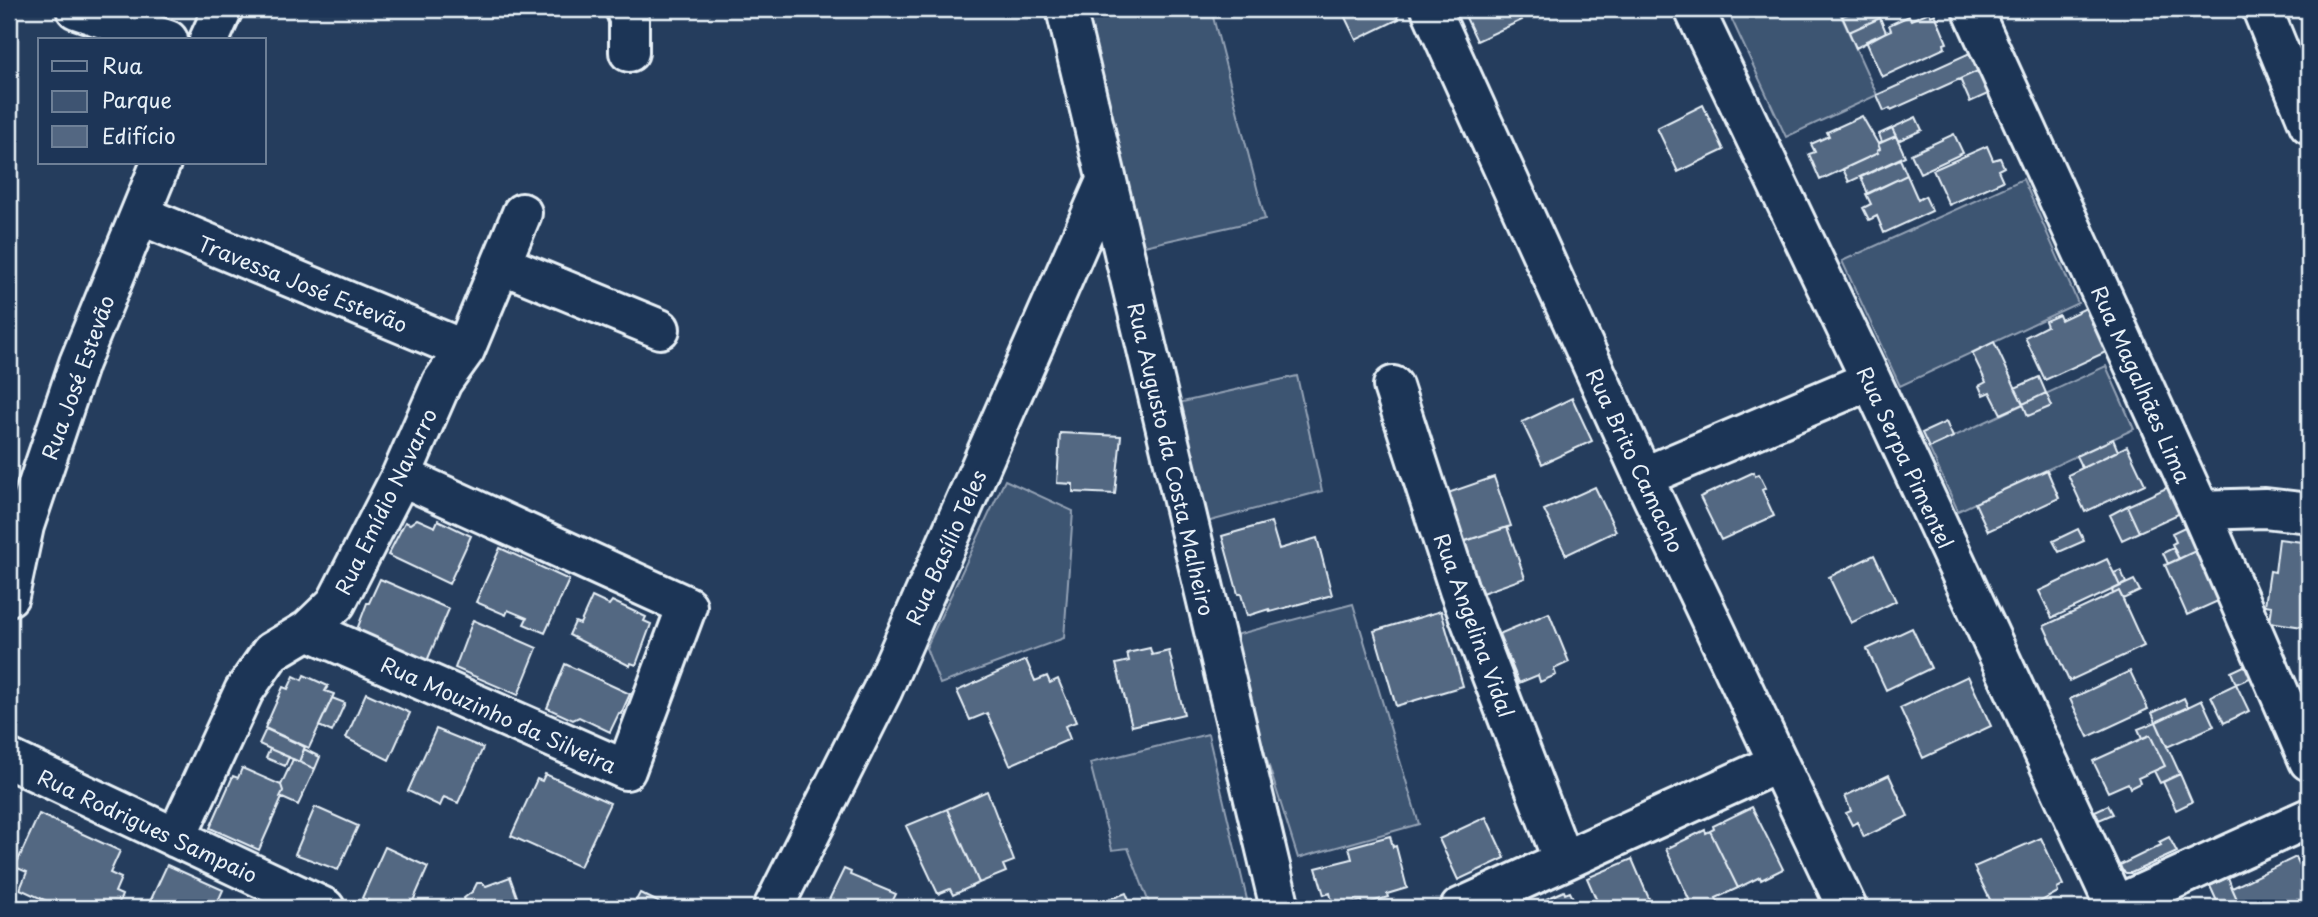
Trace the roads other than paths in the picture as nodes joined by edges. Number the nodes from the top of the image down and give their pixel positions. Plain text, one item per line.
1 (76, 9) edge
2 (223, 9) edge
3 (625, 9) edge
4 (1066, 9) edge
5 (1431, 9) edge
6 (1694, 9) edge
7 (1972, 9) edge
8 (2262, 9) edge
9 (162, 38) edge
10 (210, 38) edge
11 (629, 52) dead end
12 (2309, 124) edge
13 (160, 164) edge
14 (1105, 181) junction
15 (522, 213) dead end
16 (140, 215) junction
17 (501, 264) junction
18 (660, 329) dead end
19 (465, 349) junction
20 (1871, 380) junction
21 (1393, 386) dead end
22 (401, 476) junction
23 (1643, 477) junction
24 (2200, 510) junction
25 (2309, 513) edge
26 (9, 596) edge
27 (308, 630) junction
28 (9, 759) edge
29 (2309, 761) edge
30 (1778, 762) junction
31 (2309, 818) edge
32 (176, 838) junction
33 (1563, 861) junction
34 (2113, 907) edge
35 (325, 908) edge
36 (773, 908) edge
37 (1280, 908) edge
38 (1461, 908) edge
39 (1847, 908) edge

1 - 9 street
2 - 10 street
3 - 11 street
4 - 14 street, Rua Augusto da Costa Malheiro
5 - 23 street, Rua Brito Camacho
6 - 20 street, Rua Serpa Pimentel
7 - 24 street, Rua Magalhães Lima
8 - 12 street
13 - 16 street, Rua José Estevão
14 - 36 street, Rua Basílio Teles
14 - 37 street, Rua Augusto da Costa Malheiro
15 - 17 street, Rua Emídio Navarro
16 - 19 street, Travessa José Estevão
16 - 26 street, Rua José Estevão
17 - 18 street
17 - 19 street, Rua Emídio Navarro
19 - 22 street, Rua Emídio Navarro
20 - 23 street
20 - 34 street, Rua Serpa Pimentel
21 - 33 street, Rua Angelina Vidal
22 - 27 street, Rua Emídio Navarro
22 - 27 street, Rua Mouzinho da Silveira
23 - 30 street, Rua Brito Camacho
24 - 25 street
24 - 29 street, Rua Magalhães Lima
27 - 32 street, Rua Emídio Navarro
28 - 32 street, Rua Rodrigues Sampaio
30 - 33 street
30 - 39 street, Rua Brito Camacho
31 - 34 street
32 - 35 street, Rua Rodrigues Sampaio
33 - 38 street

